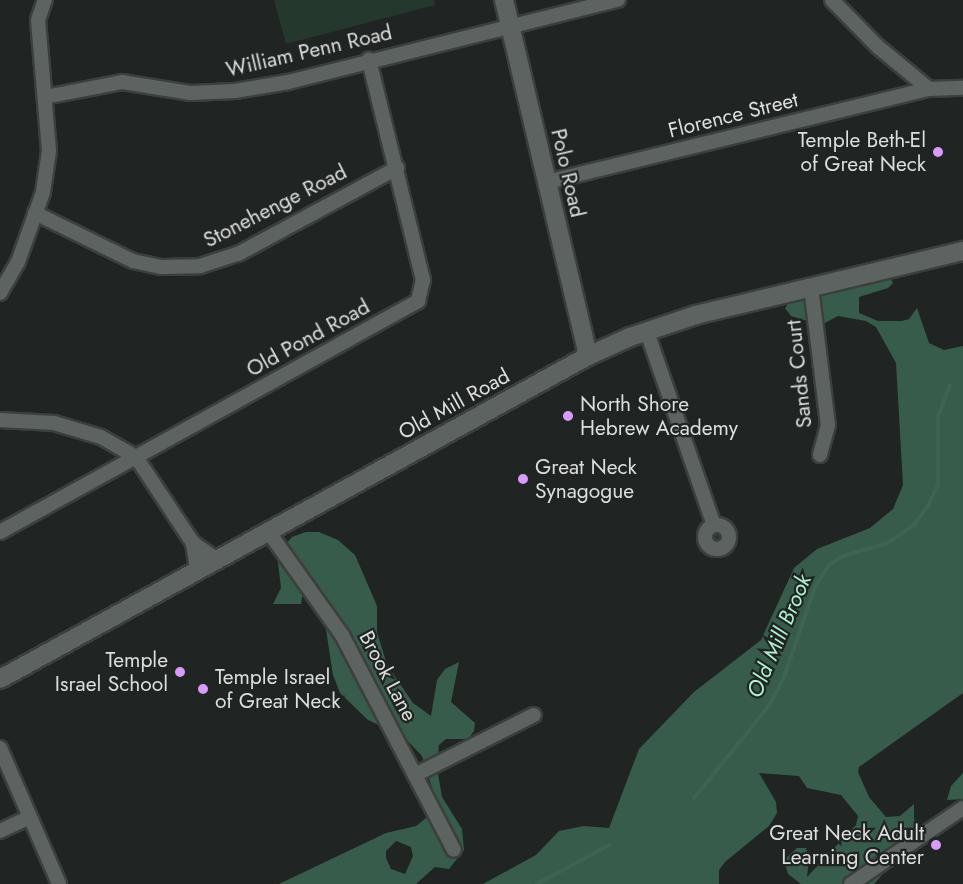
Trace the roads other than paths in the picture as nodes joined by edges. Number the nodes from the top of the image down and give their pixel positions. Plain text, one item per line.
1 (45, 0) edge
2 (504, 0) edge
3 (618, 0) edge
4 (832, 0) edge
5 (510, 26) junction
6 (369, 60) junction
7 (962, 84) edge
8 (929, 89) junction
9 (45, 97) junction
10 (397, 168) junction
11 (547, 182) junction
12 (35, 213) junction
13 (963, 251) edge
14 (811, 287) junction
15 (0, 293) edge
16 (647, 332) junction
17 (588, 357) junction
18 (0, 420) edge
19 (820, 455) dead end
20 (136, 457) junction
21 (714, 525) dead end
22 (268, 531) junction
23 (0, 532) edge
24 (194, 543) junction
25 (216, 559) junction
26 (197, 569) junction
27 (0, 679) edge
28 (534, 714) dead end
29 (0, 748) edge
30 (415, 775) junction
31 (963, 808) edge
32 (28, 818) junction
33 (0, 831) edge
34 (454, 850) dead end
35 (59, 884) edge
36 (851, 884) edge

1 - 9 street
2 - 5 street, Polo Road
3 - 5 street, William Penn Road
4 - 8 street
5 - 6 street, William Penn Road
5 - 11 street, Polo Road
6 - 9 street, William Penn Road
6 - 10 street, Old Pond Road
7 - 8 street, Florence Street
8 - 11 street, Florence Street
9 - 12 street
10 - 12 street, Stonehenge Road
10 - 20 street, Old Pond Road
11 - 17 street, Polo Road
12 - 15 street
13 - 14 street, Old Mill Road
14 - 16 street, Old Mill Road
14 - 19 street, Sands Court
16 - 17 street, Old Mill Road
16 - 21 street
17 - 22 street, Old Mill Road
18 - 20 street
20 - 23 street, Old Pond Road
20 - 24 street
22 - 25 street, Old Mill Road
22 - 30 street, Brook Lane
24 - 25 street
24 - 26 street
25 - 26 street, Old Mill Road
26 - 27 street, Old Mill Road
28 - 30 street
29 - 32 street
30 - 34 street, Brook Lane
31 - 36 street
32 - 33 street
32 - 35 street

